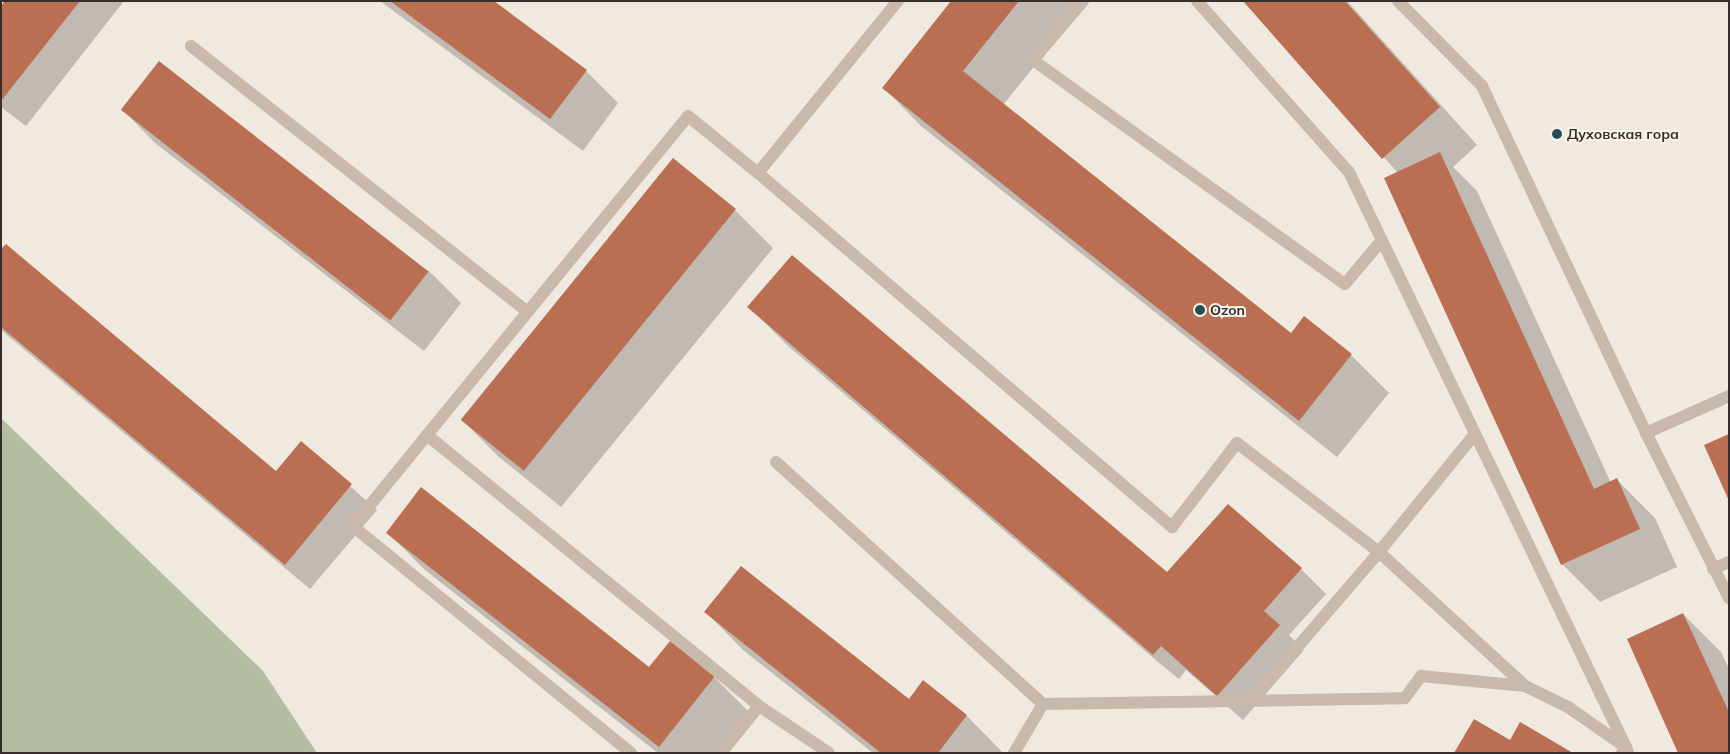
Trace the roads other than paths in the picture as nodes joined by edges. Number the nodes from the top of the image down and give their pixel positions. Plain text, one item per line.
1 (898, 1) edge
2 (1083, 1) edge
3 (1197, 1) edge
4 (1398, 1) edge
5 (191, 46) dead end
6 (758, 173) junction
7 (1382, 240) junction
8 (528, 312) junction
9 (1729, 396) edge
10 (1646, 433) junction
11 (1475, 434) junction
12 (427, 435) junction
13 (776, 462) dead end
14 (1379, 552) junction
15 (1729, 562) edge
16 (1713, 569) junction
17 (1729, 598) edge
18 (1525, 686) junction
19 (1251, 701) junction
20 (1043, 704) junction
21 (760, 706) junction
22 (1625, 751) edge
23 (631, 753) edge
24 (721, 753) edge
25 (829, 753) edge
26 (1014, 753) edge

1 - 6 street
2 - 7 street
3 - 7 street
4 - 10 street
5 - 8 street
6 - 8 street
6 - 14 street
7 - 11 street
8 - 12 street
9 - 10 street
10 - 16 street
11 - 14 street
11 - 22 street
12 - 21 street
12 - 23 street
13 - 20 street
14 - 18 street
14 - 19 street
15 - 16 street
16 - 17 street
18 - 19 street
18 - 22 street
19 - 20 street
20 - 26 street
21 - 24 street
21 - 25 street

